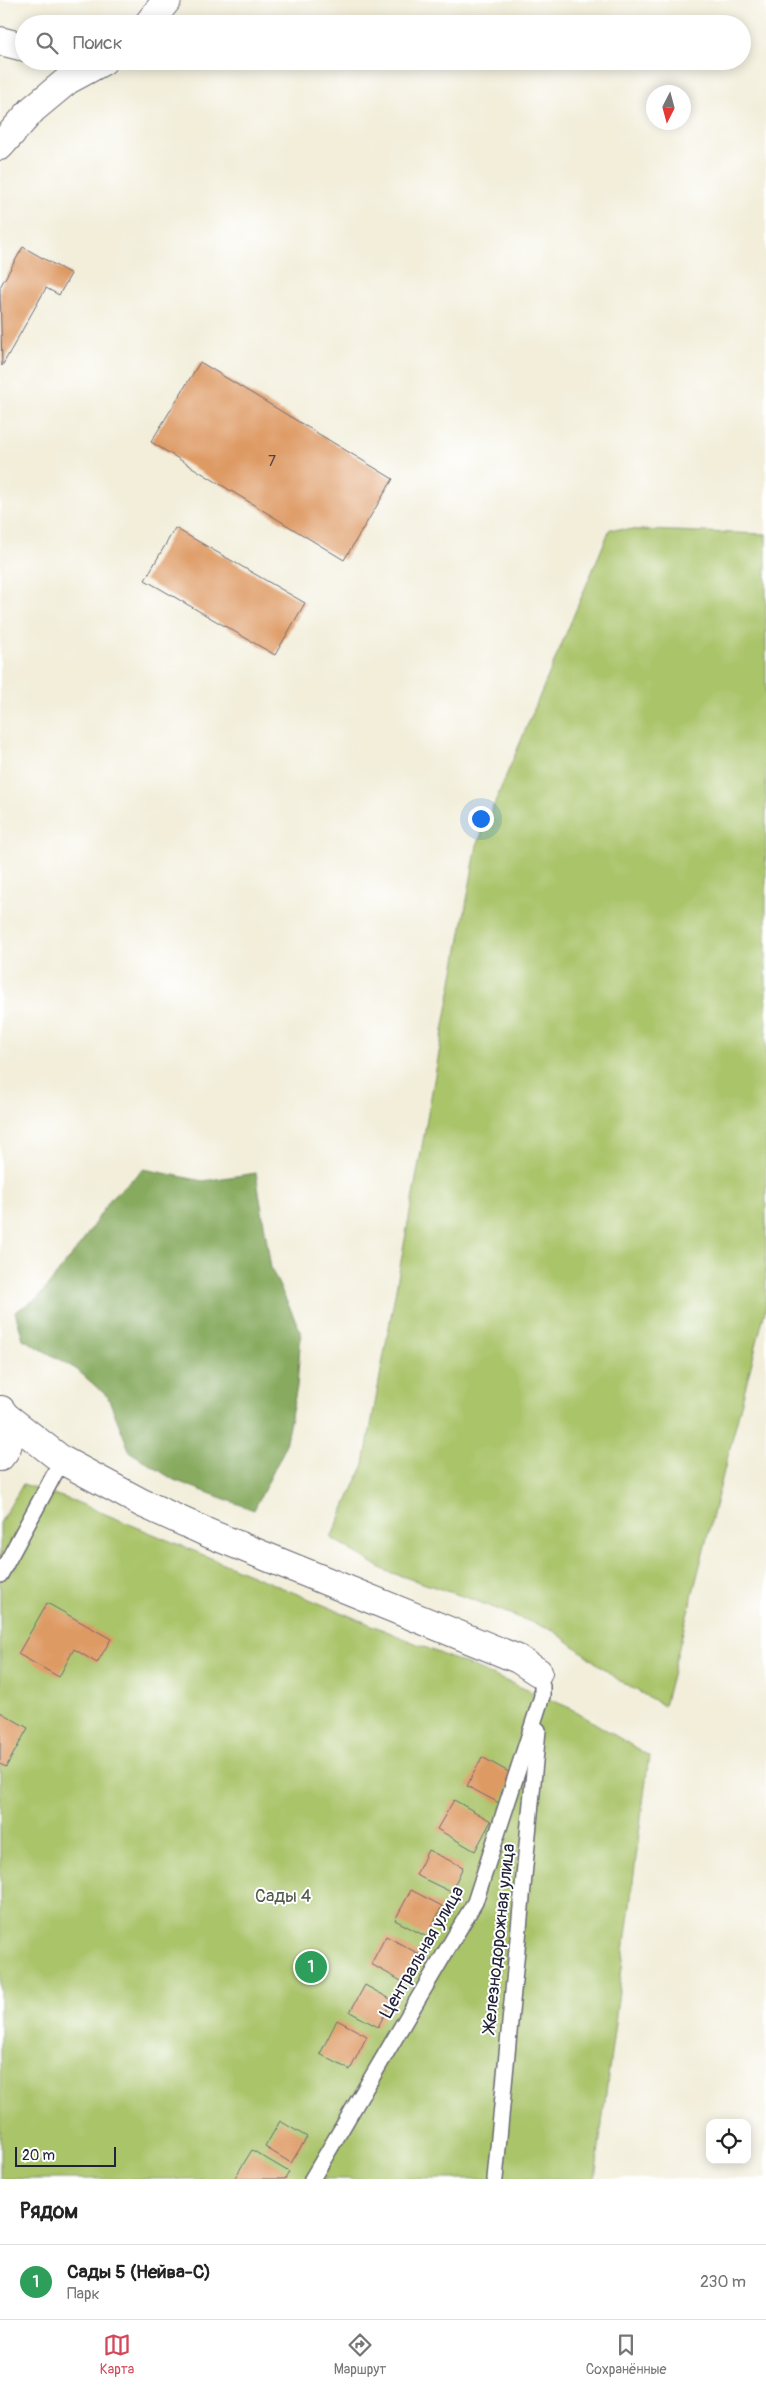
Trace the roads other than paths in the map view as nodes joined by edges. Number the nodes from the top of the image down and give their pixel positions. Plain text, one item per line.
1 (167, 0) edge
2 (155, 15) edge
3 (0, 41) edge
4 (15, 45) edge
5 (86, 70) edge
6 (0, 146) edge
7 (4, 1413) edge
8 (0, 1457) edge
9 (62, 1460) junction
10 (0, 1575) edge
11 (538, 1672) joint
12 (541, 1701) junction
13 (312, 2179) edge
14 (495, 2179) edge

1 - 2 street
3 - 4 street
5 - 6 street
7 - 8 street
7 - 9 street
9 - 10 lane
9 - 11 street
11 - 12 lane, Центральная улица
12 - 13 lane, Центральная улица
12 - 14 lane, Железнодорожная улица

